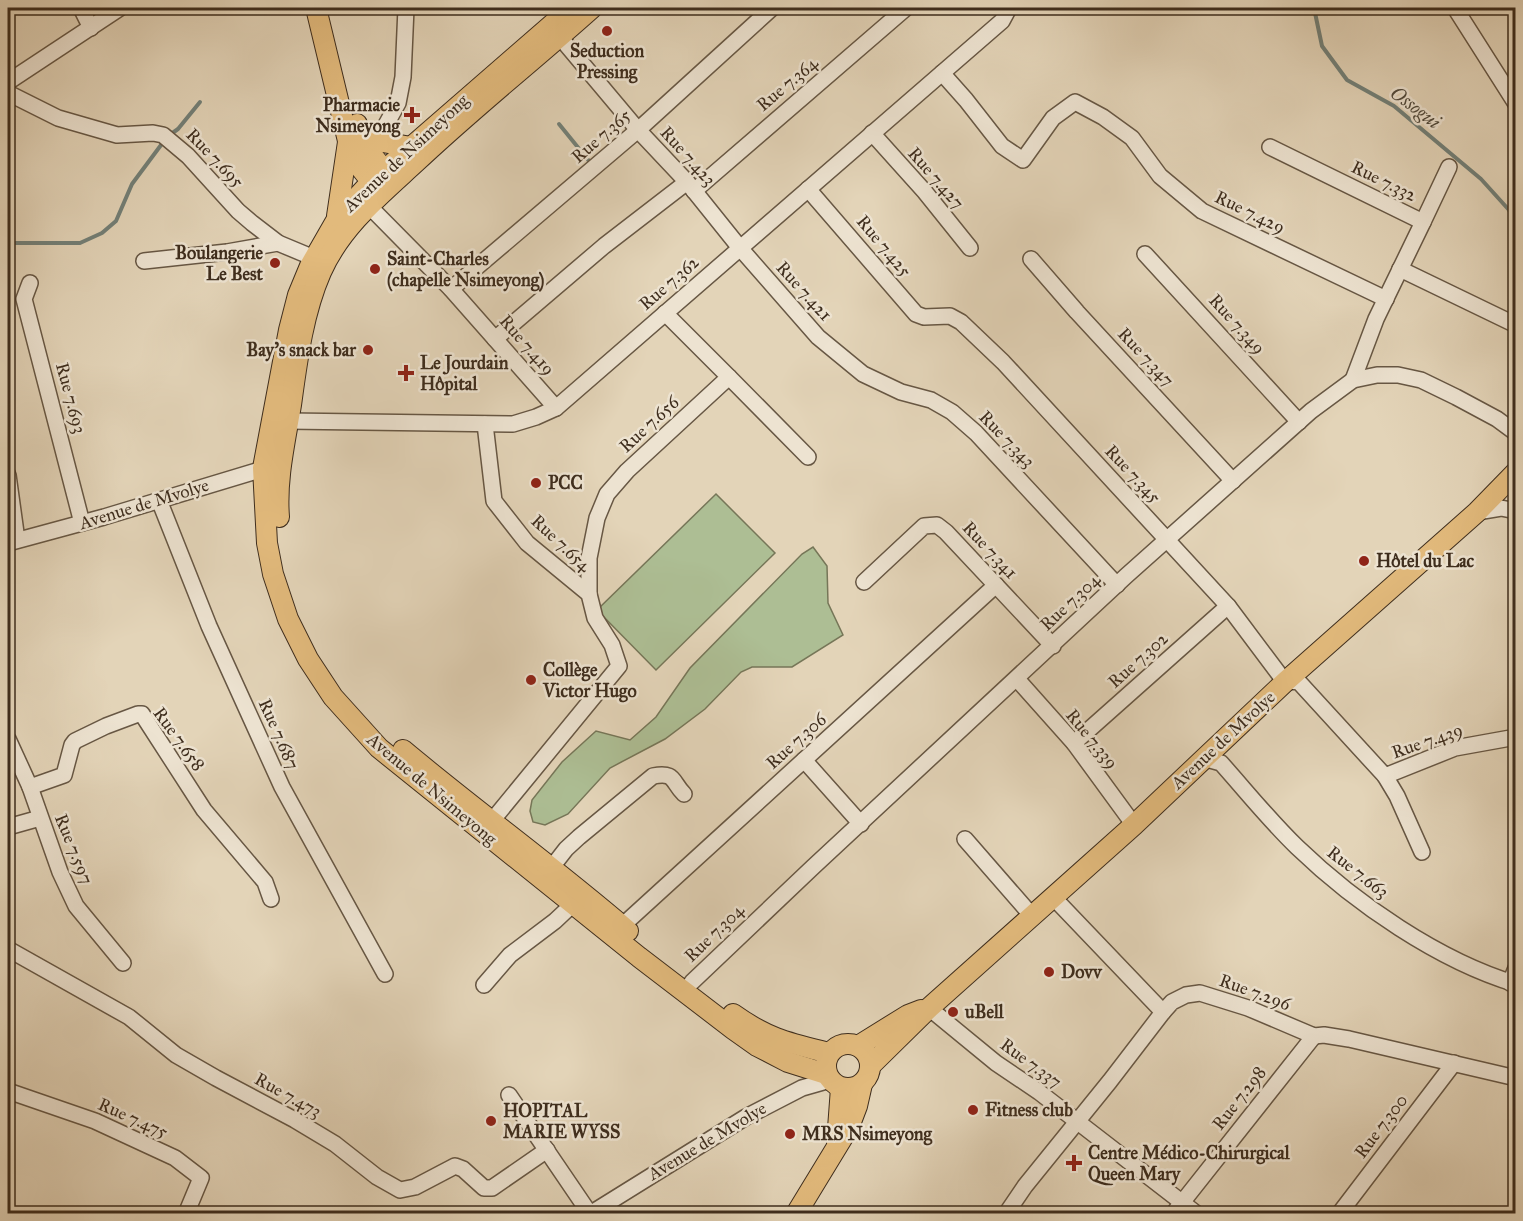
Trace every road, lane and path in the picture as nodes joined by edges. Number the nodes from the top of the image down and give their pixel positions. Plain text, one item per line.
1 (81, 8) edge
2 (120, 8) edge
3 (316, 8) edge
4 (328, 8) edge
5 (406, 8) edge
6 (571, 8) edge
7 (592, 8) edge
8 (772, 8) edge
9 (906, 8) edge
10 (1009, 8) edge
11 (1455, 8) edge
12 (91, 28) junction
13 (560, 36) junction
14 (942, 73) junction
15 (8, 82) edge
16 (8, 93) edge
17 (1515, 104) edge
18 (638, 129) junction
19 (872, 133) junction
20 (362, 139) junction
21 (411, 147) junction
22 (1269, 147) dead end
23 (1449, 167) dead end
24 (690, 186) junction
25 (379, 187) junction
26 (808, 189) junction
27 (336, 219) junction
28 (1423, 222) junction
29 (278, 243) junction
30 (740, 248) junction
31 (970, 248) dead end
32 (1145, 254) dead end
33 (314, 258) junction
34 (1031, 259) dead end
35 (144, 261) dead end
36 (1400, 269) junction
37 (30, 283) dead end
38 (451, 289) junction
39 (1386, 299) junction
40 (665, 313) junction
41 (935, 316) joint
42 (1515, 325) edge
43 (495, 339) junction
44 (842, 357) joint
45 (729, 377) junction
46 (1353, 380) junction
47 (556, 408) junction
48 (288, 421) junction
49 (1299, 422) junction
50 (485, 424) junction
51 (1515, 433) edge
52 (808, 457) dead end
53 (272, 466) junction
54 (1515, 472) edge
55 (8, 475) edge
56 (1233, 481) junction
57 (159, 500) junction
58 (1515, 511) edge
59 (1477, 512) junction
60 (82, 523) junction
61 (1167, 539) junction
62 (12, 542) edge
63 (864, 582) dead end
64 (996, 585) junction
65 (1117, 585) junction
66 (589, 594) junction
67 (1227, 606) junction
68 (1053, 646) junction
69 (1017, 679) junction
70 (1285, 681) junction
71 (1515, 737) edge
72 (8, 739) edge
73 (1074, 743) junction
74 (1203, 758) junction
75 (804, 760) junction
76 (1385, 776) junction
77 (30, 788) junction
78 (684, 794) dead end
79 (40, 818) junction
80 (491, 822) junction
81 (861, 824) junction
82 (1134, 825) junction
83 (8, 827) edge
84 (965, 839) dead end
85 (1422, 852) dead end
86 (552, 867) junction
87 (1054, 898) junction
88 (271, 899) dead end
89 (573, 904) junction
90 (1033, 917) junction
91 (622, 926) junction
92 (11, 955) edge
93 (123, 963) dead end
94 (385, 974) dead end
95 (1514, 978) edge
96 (692, 982) junction
97 (484, 985) dead end
98 (929, 1008) junction
99 (1162, 1012) junction
100 (1314, 1036) junction
101 (858, 1046) junction
102 (829, 1053) junction
103 (1454, 1063) junction
104 (866, 1075) junction
105 (1515, 1078) edge
106 (832, 1081) junction
107 (8, 1091) edge
108 (509, 1095) dead end
109 (1077, 1122) junction
110 (836, 1147) junction
111 (547, 1150) junction
112 (1177, 1208) edge
113 (801, 1212) edge
114 (186, 1214) edge
115 (590, 1214) edge
116 (1006, 1214) edge
117 (1197, 1214) edge
118 (1339, 1214) edge

1 - 12 street
2 - 12 street
3 - 20 main road
4 - 20 main road
5 - 20 street
6 - 21 main road, Avenue de Nsimeyong
7 - 13 main road, Avenue de Nsimeyong
8 - 18 street, Rue 7.365
9 - 24 street, Rue 7.364
10 - 14 street, Rue 7.362
11 - 17 street
12 - 15 street
13 - 18 street, Rue 7.423
13 - 25 main road, Avenue de Nsimeyong
14 - 19 street, Rue 7.362
14 - 39 street, Rue 7.429
16 - 29 street, Rue 7.695
18 - 24 street, Rue 7.423
18 - 38 street, Rue 7.365
19 - 26 street, Rue 7.362
19 - 31 street, Rue 7.427
20 - 21 main road
20 - 25 main road
20 - 27 main road
21 - 25 main road, Avenue de Nsimeyong
22 - 28 street, Rue 7.332
23 - 28 street
24 - 30 street, Rue 7.423
24 - 43 street, Rue 7.364
25 - 27 main road, Avenue de Nsimeyong
25 - 38 street, Rue 7.419
25 - 48 main road, Avenue de Nsimeyong
26 - 30 street, Rue 7.362
26 - 41 street, Rue 7.425
27 - 33 main road, Avenue de Nsimeyong
28 - 36 street, Rue 7.332
29 - 33 street, Rue 7.695
29 - 35 street
30 - 40 street, Rue 7.362
30 - 44 street, Rue 7.421
32 - 49 street, Rue 7.349
33 - 53 main road, Avenue de Nsimeyong
34 - 56 street, Rue 7.347
36 - 39 street, Rue 7.332
36 - 42 street
37 - 60 street, Rue 7.693
38 - 43 street, Rue 7.419
39 - 46 street, Rue 7.332
40 - 45 street
40 - 47 street, Rue 7.362
41 - 61 street, Rue 7.345
43 - 47 street, Rue 7.419
44 - 65 street, Rue 7.343
45 - 52 street
45 - 66 street, Rue 7.656
46 - 49 street, Rue 7.304
46 - 51 street, Rue 7.304
47 - 50 street, Rue 7.362
48 - 50 street, Rue 7.362
48 - 53 main road, Avenue de Nsimeyong
49 - 56 street, Rue 7.304
50 - 66 street, Rue 7.654
53 - 57 street, Avenue de Mvolye
53 - 80 main road, Avenue de Nsimeyong
53 - 89 main road, Avenue de Nsimeyong
54 - 59 main road, Avenue de Mvolye
55 - 62 street
56 - 61 street, Rue 7.304
57 - 60 street, Avenue de Mvolye
57 - 94 street, Rue 7.687
58 - 59 street
59 - 70 main road, Avenue de Mvolye
60 - 62 street, Avenue de Mvolye
61 - 65 street, Rue 7.304
61 - 67 street, Rue 7.345
63 - 64 street, Rue 7.341
64 - 68 street, Rue 7.341
64 - 75 street, Rue 7.306
65 - 68 street, Rue 7.304
66 - 80 street, Rue 7.654
67 - 70 street, Rue 7.345
67 - 73 street, Rue 7.302
68 - 69 street, Rue 7.304
69 - 73 street, Rue 7.339
69 - 81 street, Rue 7.304
70 - 74 main road, Avenue de Mvolye
70 - 76 street, Rue 7.439
71 - 76 street, Rue 7.439
72 - 77 street, Rue 7.597
73 - 82 street, Rue 7.339
74 - 82 main road, Avenue de Mvolye
74 - 95 street, Rue 7.663
75 - 81 street
75 - 91 street, Rue 7.306
76 - 85 street
77 - 79 street, Rue 7.597
77 - 88 street, Rue 7.658
78 - 86 street
79 - 83 street
79 - 93 street, Rue 7.597
80 - 86 main road, Avenue de Nsimeyong
81 - 96 street, Rue 7.304
82 - 87 main road, Avenue de Mvolye
84 - 90 street
86 - 91 main road, Avenue de Nsimeyong
87 - 90 main road, Avenue de Mvolye
87 - 99 street
89 - 97 street
89 - 106 main road, Avenue de Nsimeyong
90 - 98 main road, Avenue de Mvolye
91 - 96 main road, Avenue de Nsimeyong
92 - 111 street, Rue 7.473
96 - 102 main road, Avenue de Nsimeyong
98 - 101 main road, Avenue de Mvolye
98 - 104 main road, Avenue de Mvolye
98 - 109 street, Rue 7.337
99 - 100 street, Rue 7.296
99 - 109 street, Rue 7.296
100 - 103 street, Rue 7.296
100 - 112 street, Rue 7.298
101 - 102 main road
101 - 104 main road
102 - 106 main road
103 - 105 street, Rue 7.296
103 - 118 street, Rue 7.300
104 - 106 main road
104 - 110 main road
106 - 110 main road
106 - 115 street, Avenue de Mvolye
107 - 114 street, Rue 7.475
108 - 111 street
109 - 112 street, Rue 7.337
109 - 116 street, Rue 7.296
110 - 113 main road
111 - 115 street
112 - 117 street, Rue 7.337

